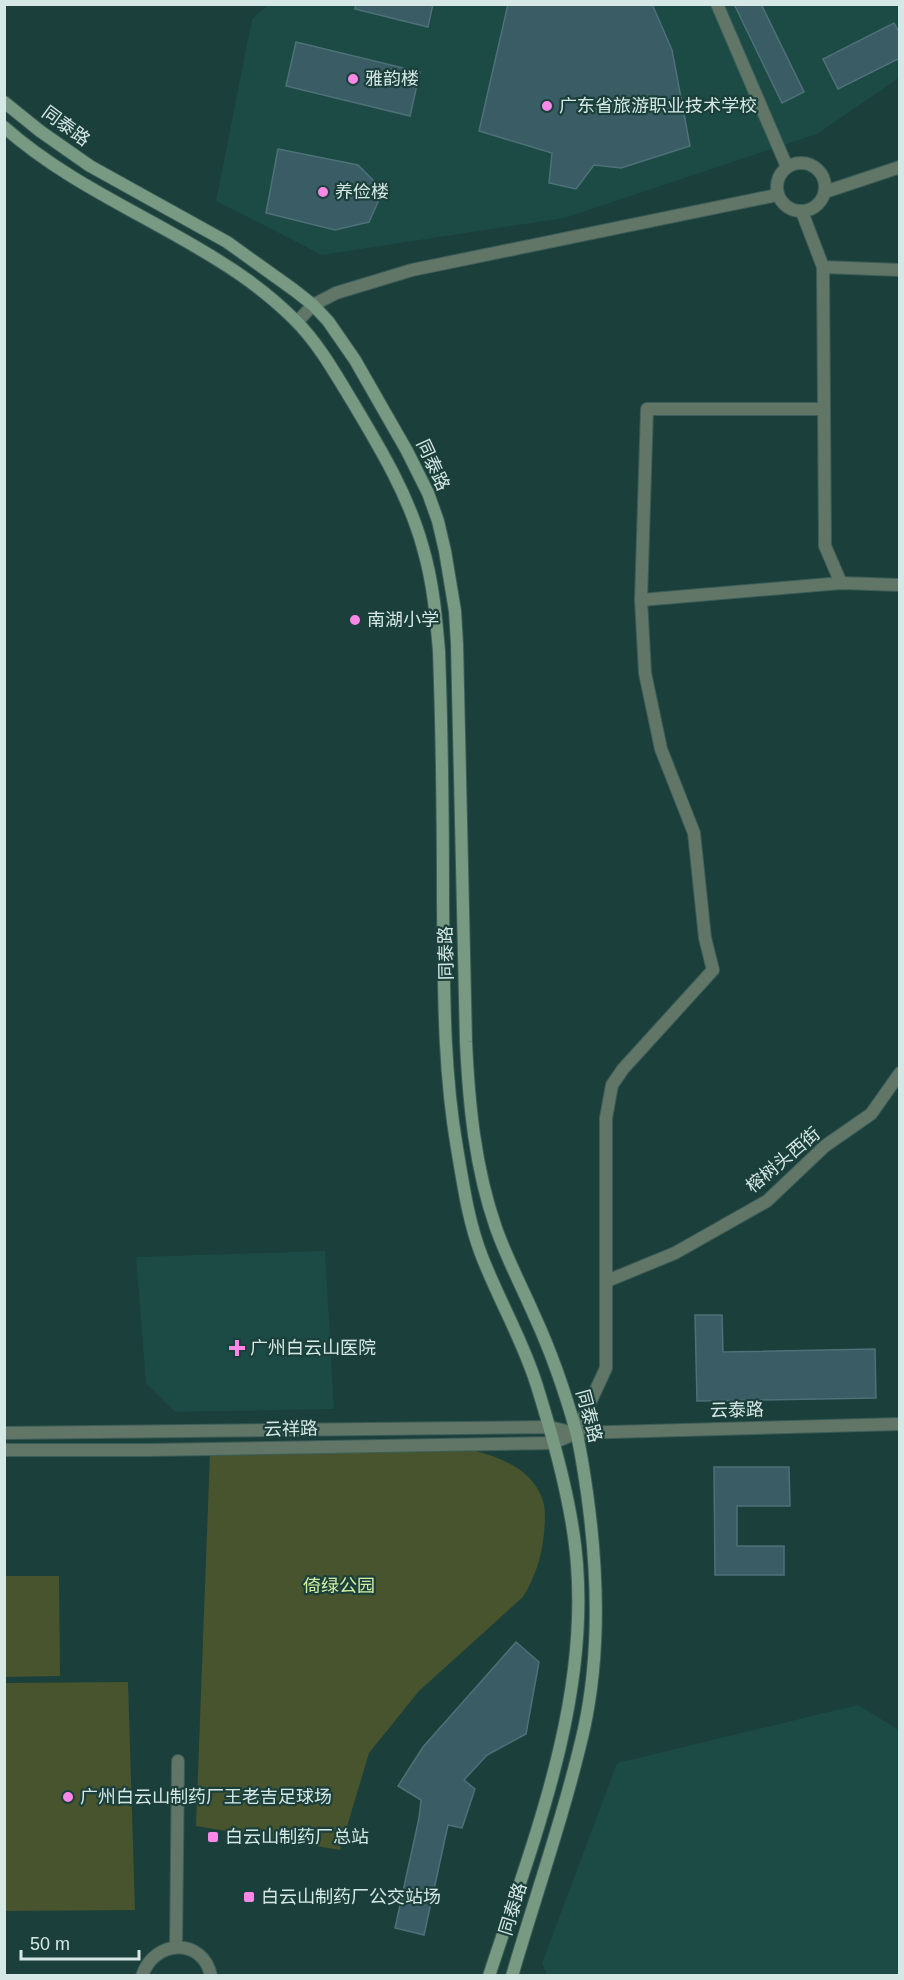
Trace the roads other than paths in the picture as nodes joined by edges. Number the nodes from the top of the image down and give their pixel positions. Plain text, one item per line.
1 (717, 4) edge
2 (4, 102) edge
3 (4, 127) edge
4 (787, 167) junction
5 (900, 168) edge
6 (825, 192) junction
7 (777, 195) junction
8 (802, 212) junction
9 (823, 267) junction
10 (900, 270) edge
11 (313, 305) junction
12 (297, 322) junction
13 (824, 410) junction
14 (841, 584) junction
15 (900, 585) edge
16 (641, 600) junction
17 (900, 1073) edge
18 (607, 1281) junction
19 (900, 1424) edge
20 (549, 1427) junction
21 (4, 1433) edge
22 (576, 1433) junction
23 (553, 1443) junction
24 (4, 1450) edge
25 (178, 1761) dead end
26 (176, 1947) junction
27 (141, 1976) edge
28 (211, 1976) edge
29 (489, 1976) edge
30 (512, 1976) edge

1 - 4 street
2 - 11 main road, 同泰路
3 - 12 main road, 同泰路
4 - 6 street
4 - 7 street
5 - 6 street
6 - 8 street
7 - 8 street
7 - 11 street
8 - 9 street
9 - 10 street
9 - 13 street
11 - 12 street
11 - 22 main road, 同泰路
12 - 20 main road, 同泰路
13 - 14 street
13 - 16 street
14 - 15 street
14 - 16 street
16 - 18 street
17 - 18 street, 榕树头西街
18 - 22 street
19 - 22 street, 云泰路
20 - 21 street, 云祥路
20 - 22 street, 云祥路
20 - 23 main road, 同泰路
22 - 23 street, 云祥路
22 - 30 main road, 同泰路
23 - 24 street, 云祥路
23 - 29 main road, 同泰路
25 - 26 street
26 - 27 street
26 - 28 street

